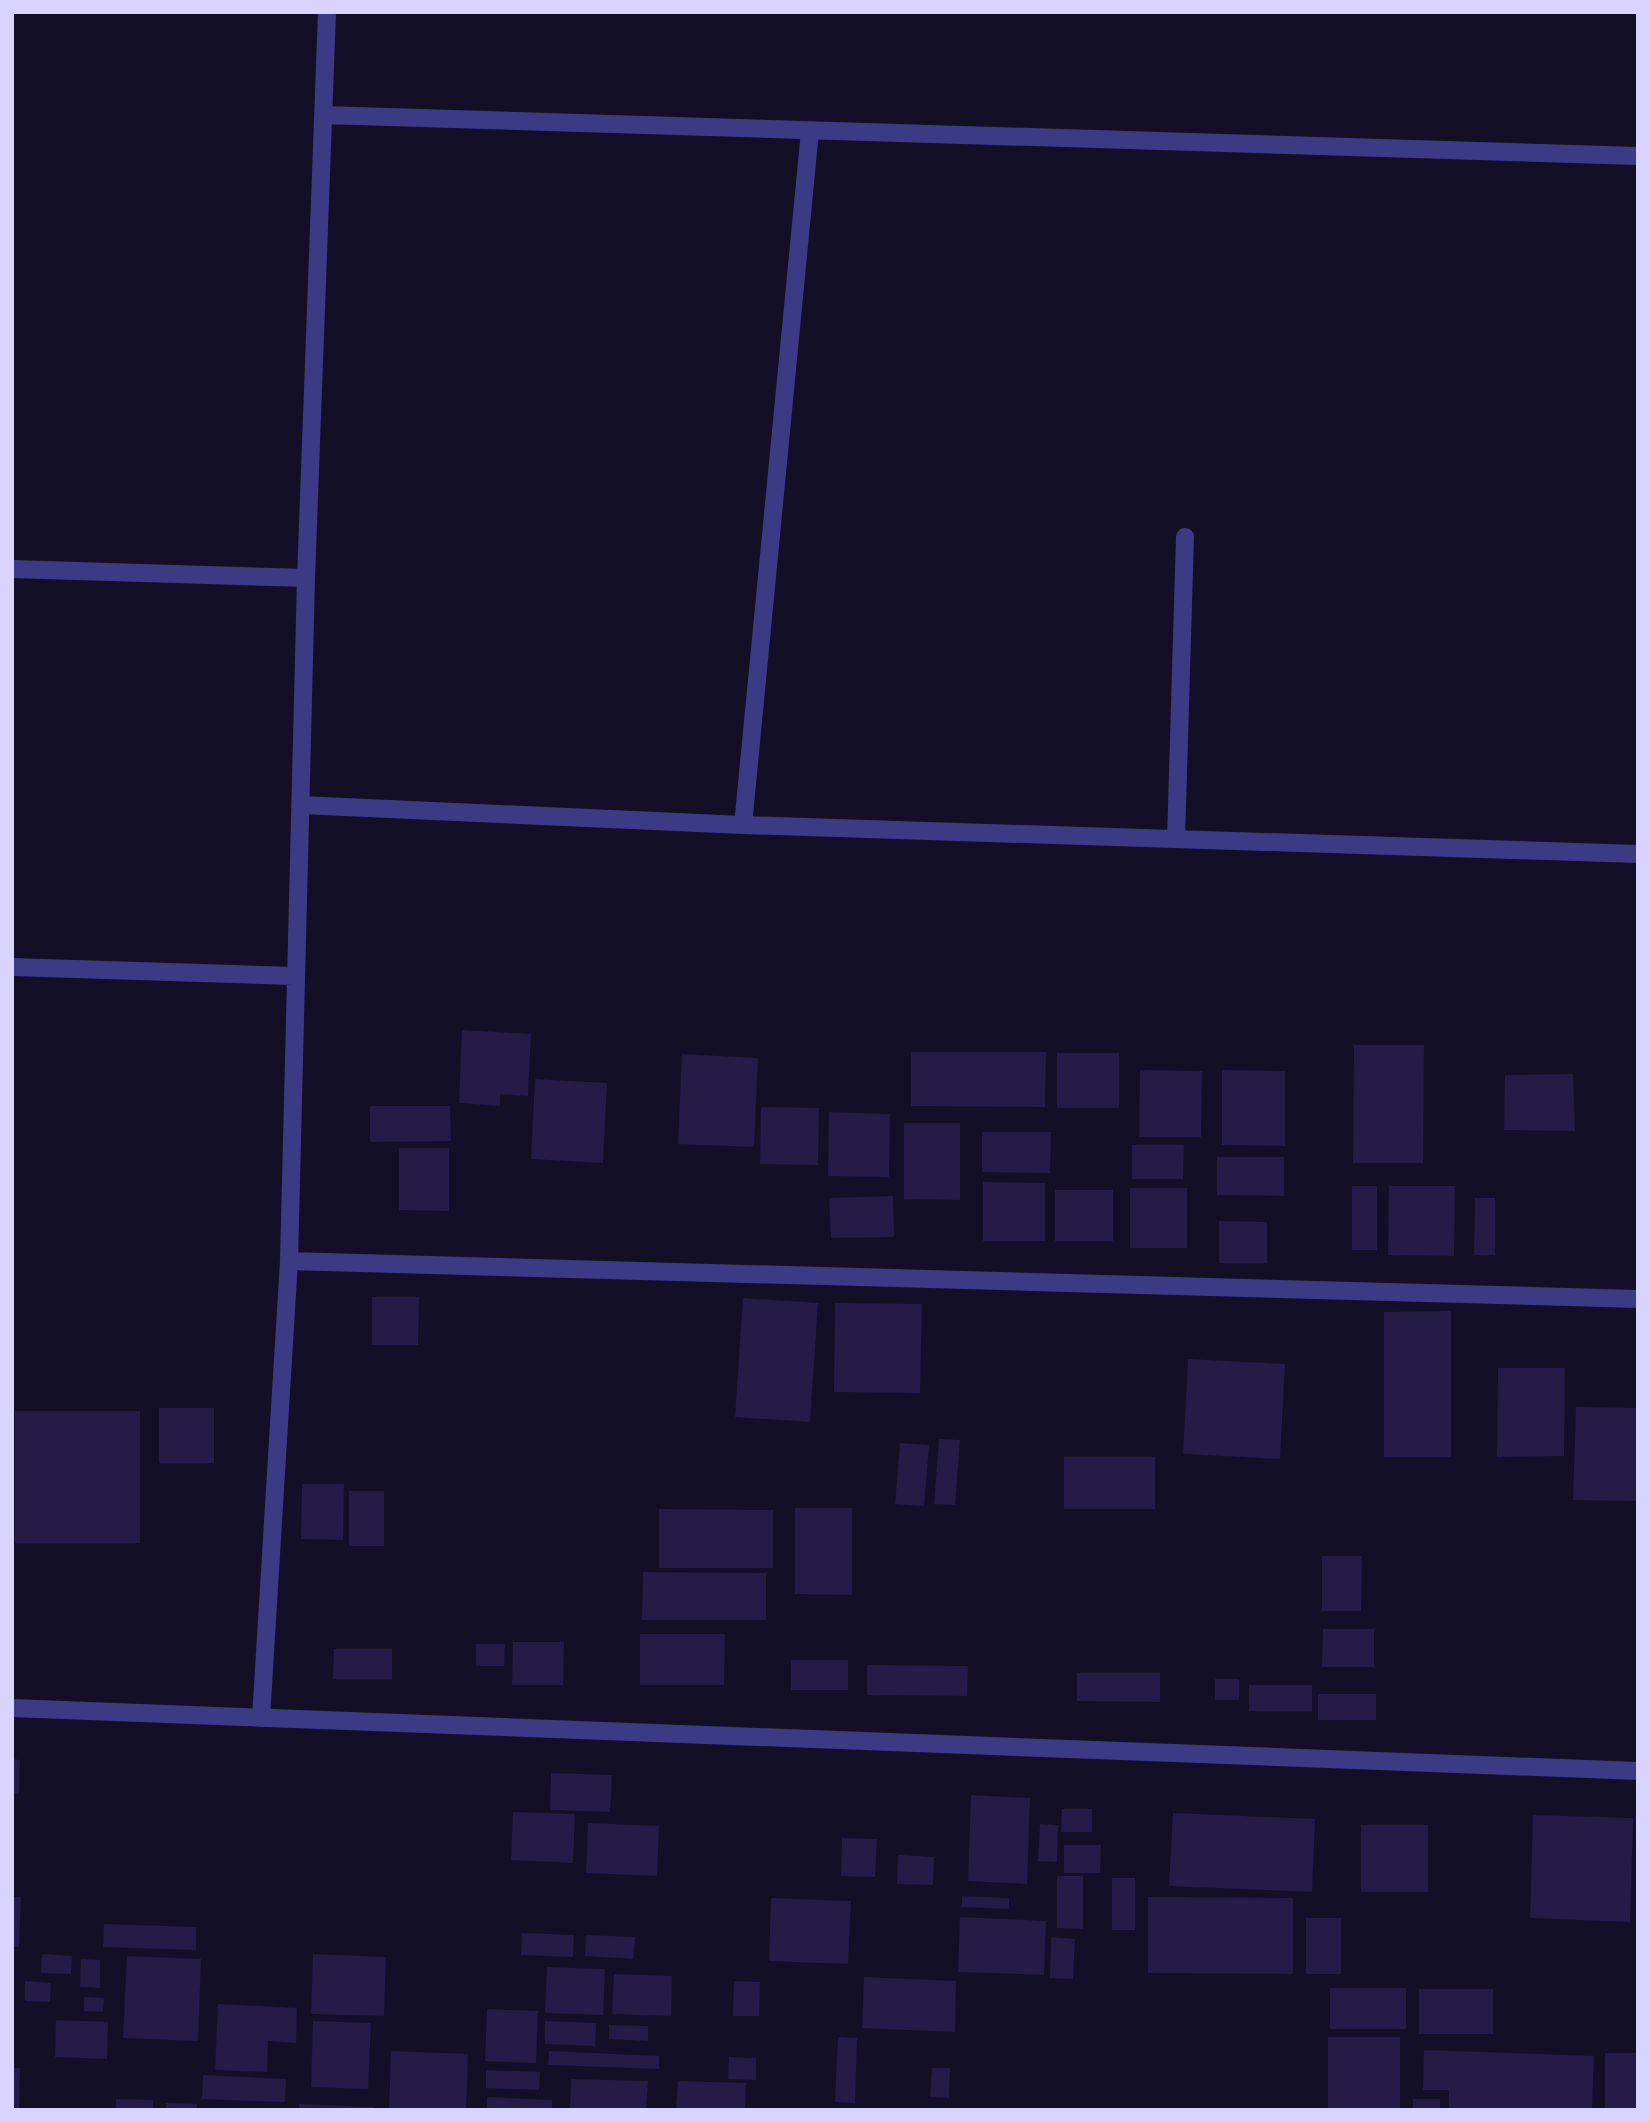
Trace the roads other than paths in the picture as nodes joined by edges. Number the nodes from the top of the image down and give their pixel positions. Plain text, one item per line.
1 (327, 12) edge
2 (324, 115) junction
3 (810, 131) junction
4 (1638, 156) edge
5 (1185, 537) dead end
6 (12, 569) edge
7 (306, 578) junction
8 (301, 805) junction
9 (743, 825) junction
10 (1176, 839) junction
11 (1638, 853) edge
12 (12, 967) edge
13 (294, 976) junction
14 (289, 1261) junction
15 (1638, 1299) edge
16 (12, 1708) edge
17 (261, 1718) junction
18 (1638, 1771) edge

1 - 2 street
2 - 3 street
2 - 7 street
3 - 4 street
3 - 9 street
5 - 10 street
6 - 7 street
7 - 8 street
8 - 9 street
8 - 13 street
9 - 10 street
10 - 11 street
12 - 13 street
13 - 14 street
14 - 15 street
14 - 17 street
16 - 17 street
17 - 18 street

